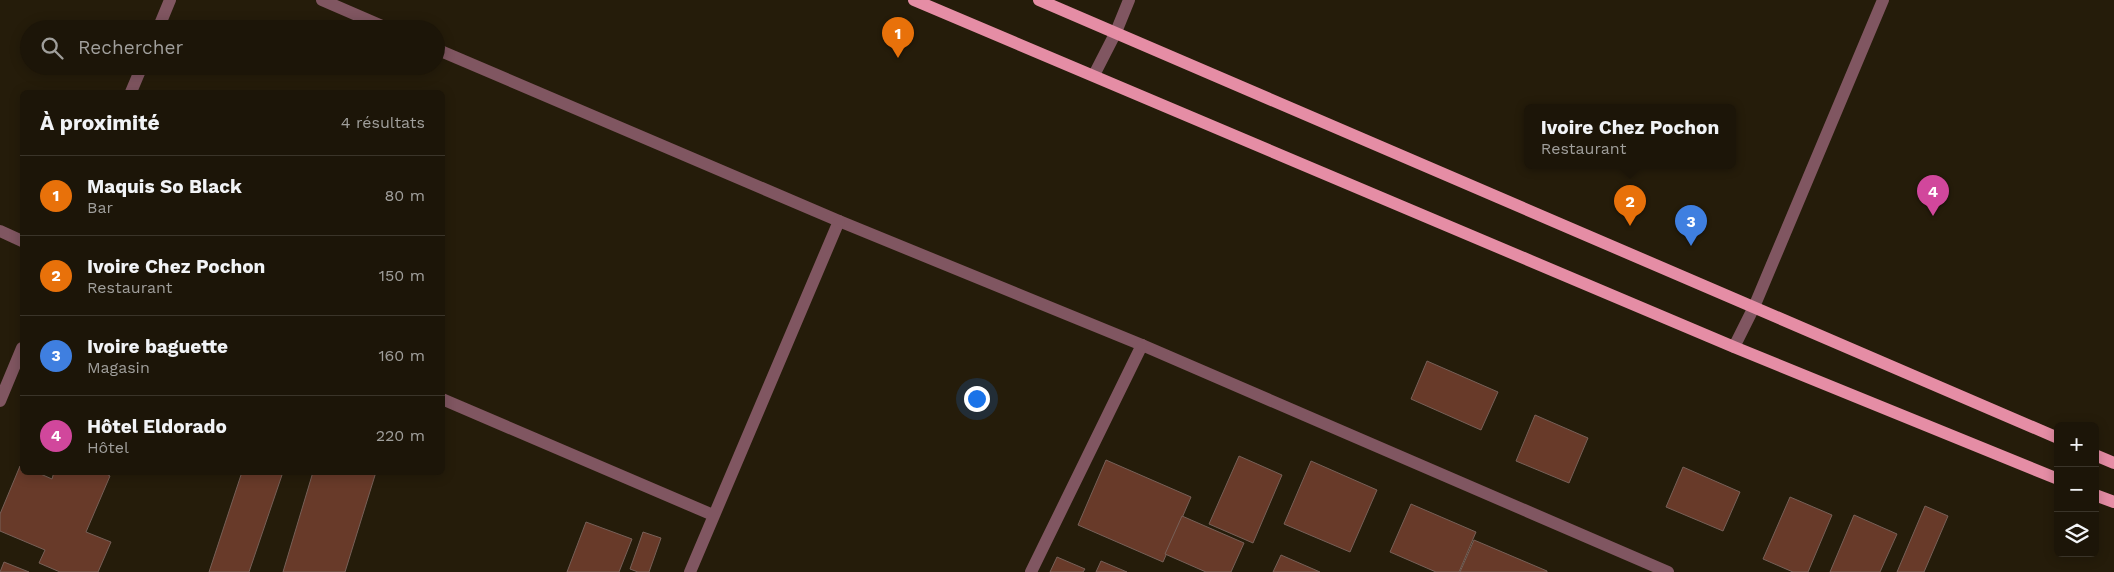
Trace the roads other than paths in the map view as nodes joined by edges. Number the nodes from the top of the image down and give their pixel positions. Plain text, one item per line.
1 (170, 0) edge
2 (322, 0) edge
3 (914, 0) edge
4 (1039, 0) edge
5 (1129, 0) edge
6 (1883, 0) edge
7 (162, 20) edge
8 (368, 20) edge
9 (1116, 32) junction
10 (445, 53) edge
11 (138, 75) edge
12 (1094, 75) junction
13 (132, 90) edge
14 (839, 221) junction
15 (0, 231) edge
16 (20, 240) edge
17 (1754, 307) junction
18 (1142, 345) junction
19 (1734, 347) junction
20 (20, 353) edge
21 (445, 399) edge
22 (0, 401) edge
23 (2054, 436) edge
24 (2099, 457) edge
25 (2114, 463) edge
26 (2054, 477) edge
27 (2099, 496) edge
28 (2114, 502) edge
29 (713, 515) junction
30 (690, 572) edge
31 (1031, 572) edge
32 (1667, 572) edge

1 - 7 street
2 - 8 street
3 - 12 main road
4 - 9 main road
5 - 9 street
6 - 17 street
9 - 12 street
9 - 17 main road
10 - 14 street
11 - 13 street
12 - 19 main road
14 - 18 street
14 - 29 street
15 - 16 street
17 - 19 street
17 - 23 main road
18 - 31 street
18 - 32 street
19 - 26 main road
20 - 22 street
21 - 29 street
24 - 25 main road
27 - 28 main road
29 - 30 street

